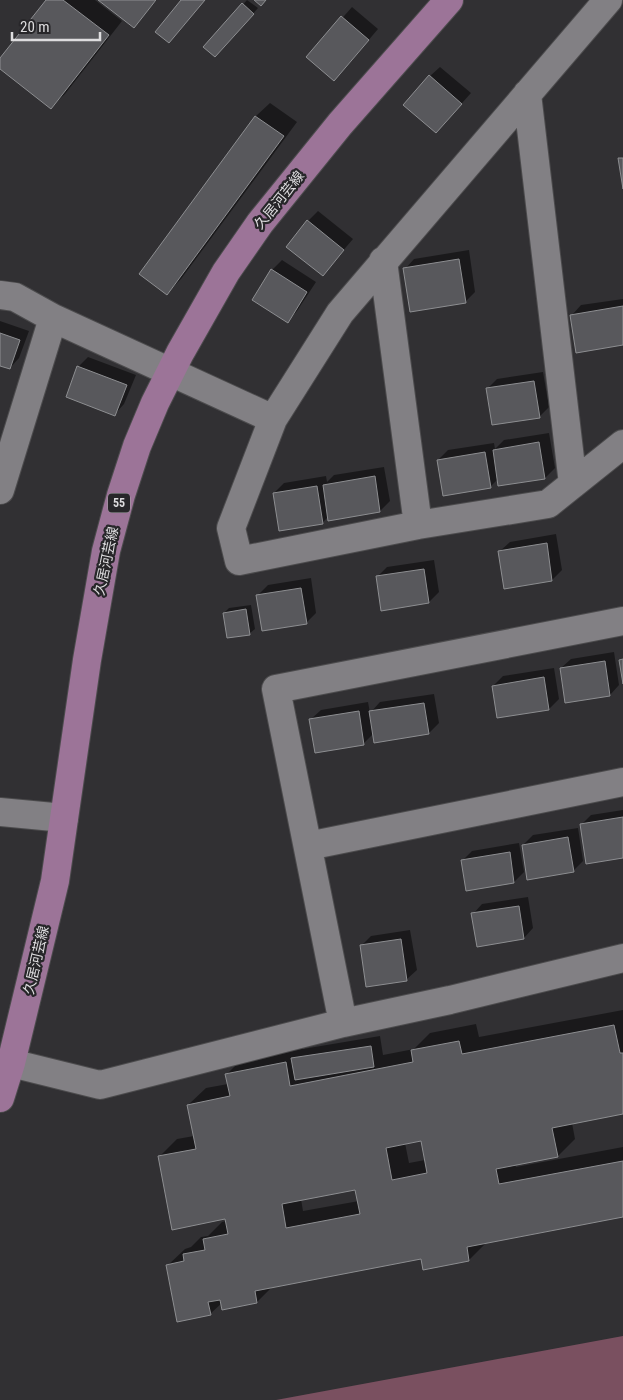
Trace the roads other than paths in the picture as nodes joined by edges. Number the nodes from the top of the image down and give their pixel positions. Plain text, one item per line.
1 (449, 0) edge
2 (608, 0) edge
3 (527, 94) junction
4 (383, 261) junction
5 (0, 295) edge
6 (53, 318) junction
7 (171, 373) junction
8 (273, 418) junction
9 (623, 444) edge
10 (573, 484) junction
11 (0, 490) edge
12 (418, 525) junction
13 (623, 621) edge
14 (623, 782) edge
15 (0, 812) edge
16 (64, 818) junction
17 (308, 846) junction
18 (623, 958) edge
19 (343, 1023) junction
20 (12, 1063) junction
21 (0, 1098) edge

1 - 7 main road, 久居河芸線 / 55
2 - 3 street
3 - 4 street
3 - 10 street
4 - 8 street
4 - 12 street
5 - 6 street
6 - 7 street
6 - 11 street
7 - 8 street
7 - 16 main road, 久居河芸線 / 55
8 - 12 street
9 - 10 street
10 - 12 street
13 - 17 street
14 - 17 street
15 - 16 street
16 - 20 main road, 久居河芸線 / 55
17 - 19 street
18 - 19 street
19 - 20 street
20 - 21 main road, 久居河芸線 / 55

